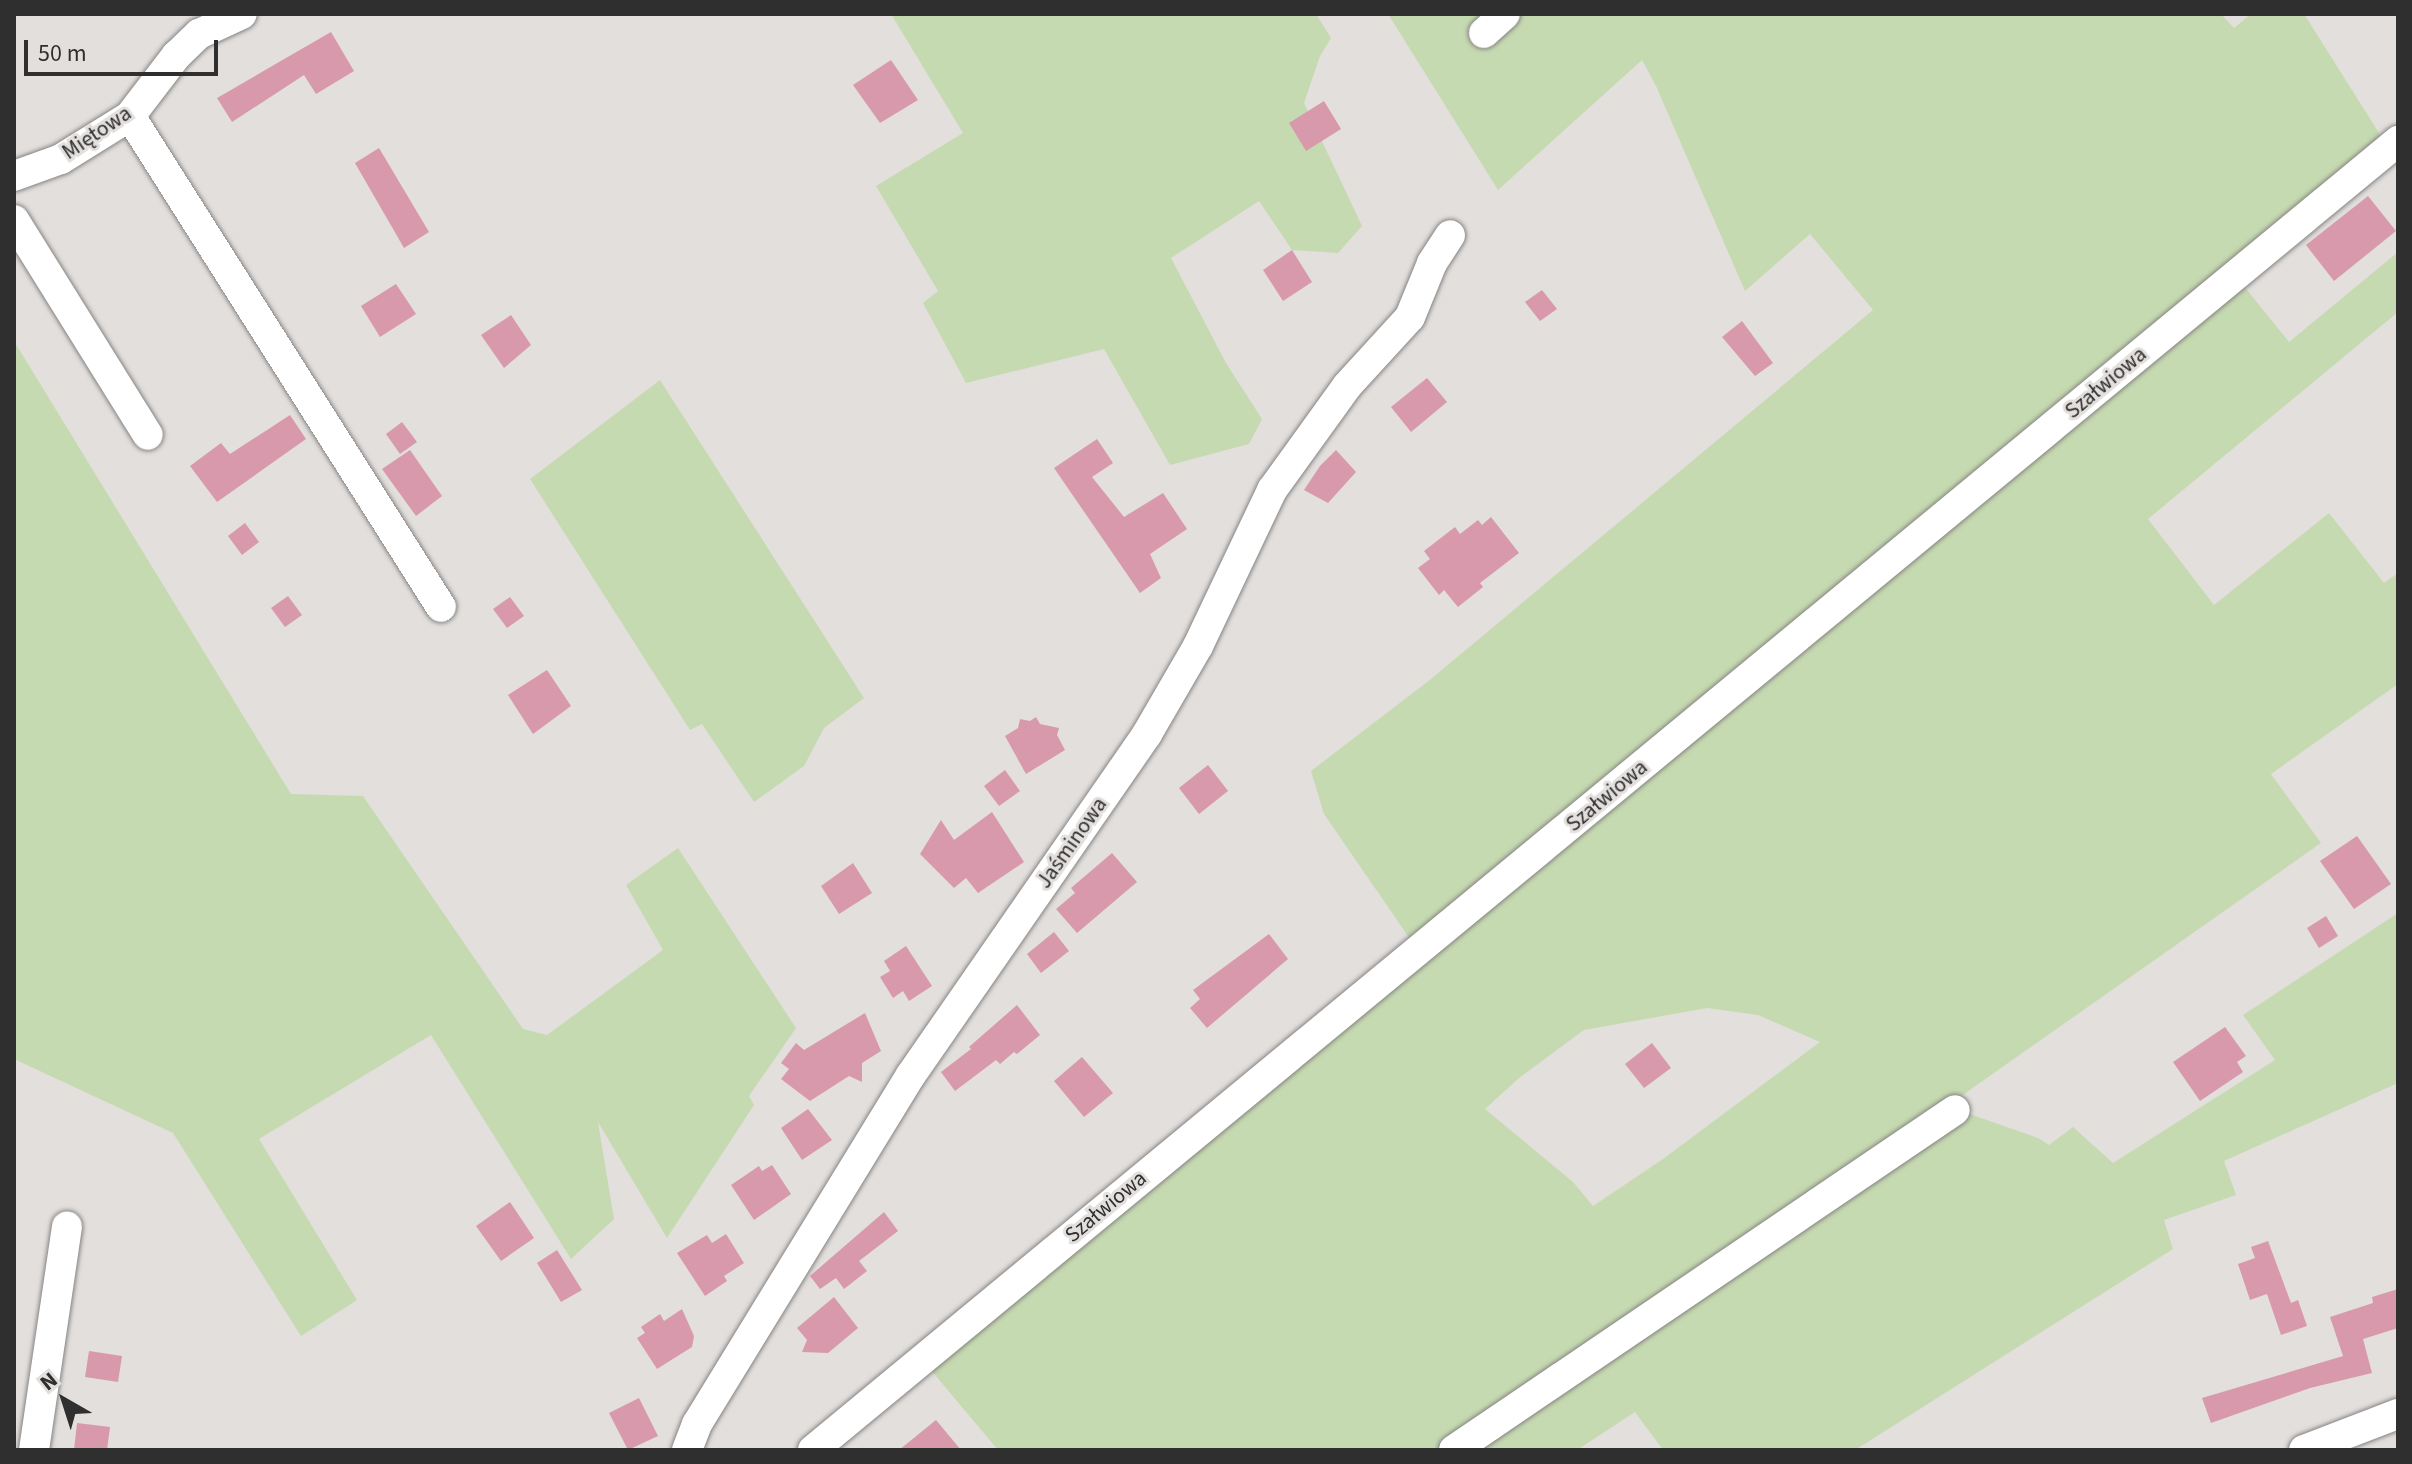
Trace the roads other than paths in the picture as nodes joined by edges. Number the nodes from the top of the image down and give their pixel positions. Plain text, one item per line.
1 (242, 14) edge
2 (130, 116) junction
3 (2398, 141) edge
4 (14, 176) edge
5 (14, 220) edge
6 (1450, 235) dead end
7 (148, 435) dead end
8 (441, 607) dead end
9 (1955, 1110) dead end
10 (67, 1226) dead end
11 (2398, 1414) edge
12 (34, 1450) edge
13 (687, 1450) edge
14 (813, 1450) edge
15 (1454, 1450) edge
16 (2304, 1450) edge

1 - 2 street, Miętowa
2 - 4 street, Miętowa
2 - 8 street
3 - 14 street, Szałwiowa
5 - 7 street
6 - 13 street, Jaśminowa
9 - 15 street
10 - 12 street
11 - 16 street

